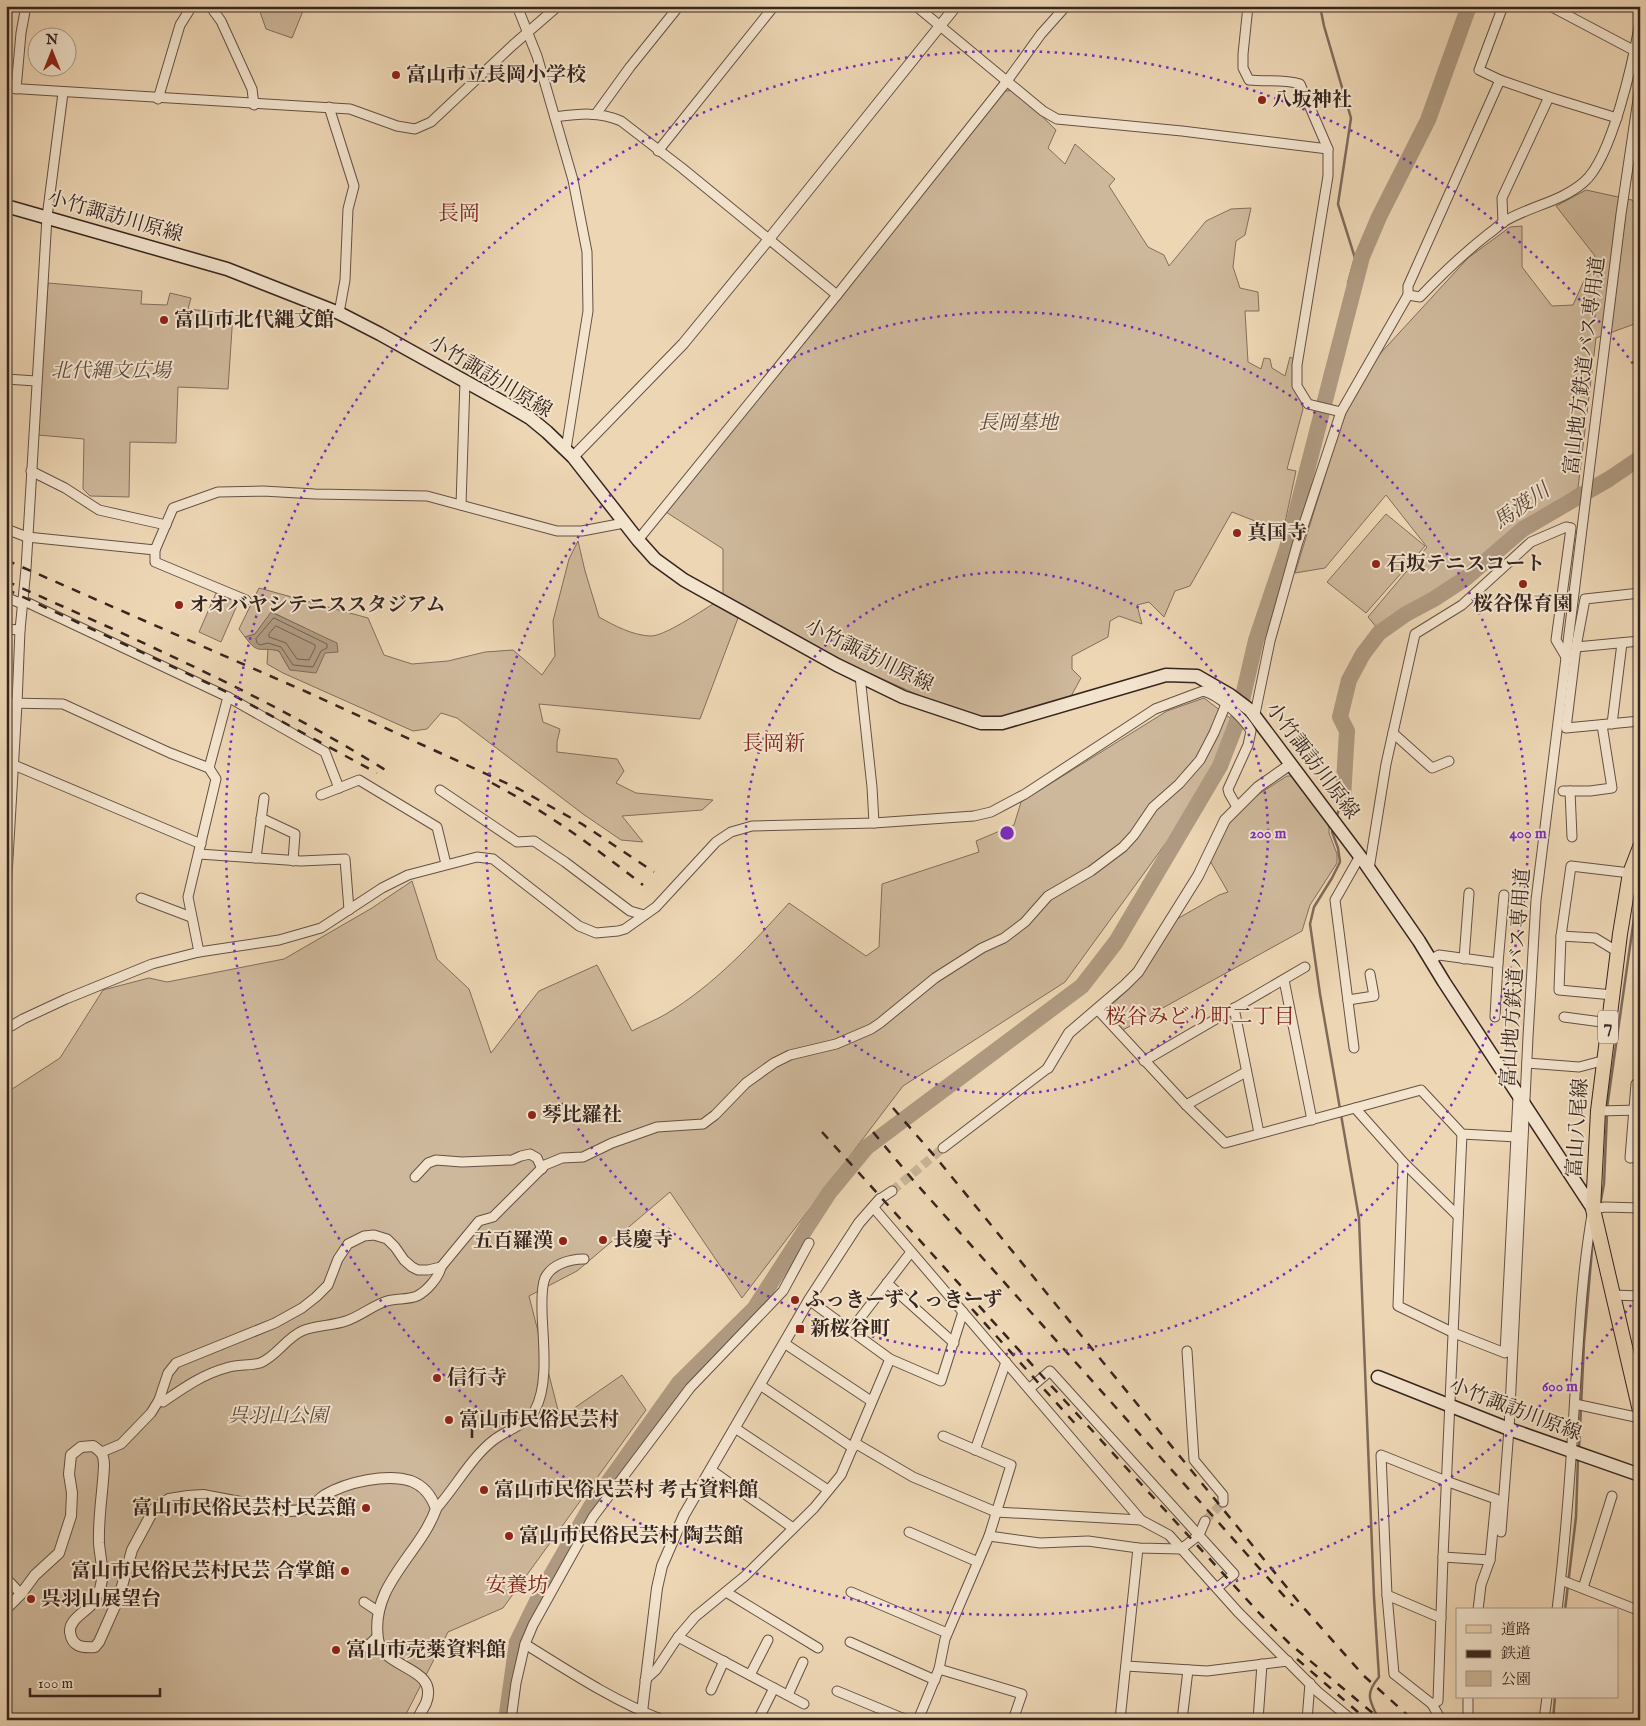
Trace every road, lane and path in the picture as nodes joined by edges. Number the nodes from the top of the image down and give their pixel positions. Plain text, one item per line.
1 (26, 6) edge
2 (192, 6) edge
3 (210, 6) edge
4 (518, 6) edge
5 (558, 6) edge
6 (679, 6) edge
7 (774, 6) edge
8 (916, 6) edge
9 (956, 6) edge
10 (1066, 6) edge
11 (1073, 6) edge
12 (1090, 6) edge
13 (1248, 6) edge
14 (1503, 6) edge
15 (1550, 6) edge
16 (1640, 22) edge
17 (940, 26) junction
18 (528, 32) junction
19 (1635, 51) junction
20 (1500, 80) junction
21 (1007, 81) junction
22 (1640, 86) edge
23 (6, 88) edge
24 (16, 89) junction
25 (63, 93) junction
26 (1549, 98) junction
27 (158, 99) junction
28 (254, 105) junction
29 (329, 108) junction
30 (596, 114) junction
31 (555, 117) junction
32 (1617, 118) junction
33 (1328, 149) junction
34 (658, 151) junction
35 (6, 206) edge
36 (47, 217) junction
37 (1503, 223) junction
38 (769, 240) junction
39 (837, 295) junction
40 (1408, 295) junction
41 (339, 313) junction
42 (6, 379) edge
43 (465, 381) junction
44 (36, 382) junction
45 (1341, 412) junction
46 (569, 453) junction
47 (31, 471) junction
48 (461, 505) junction
49 (624, 524) junction
50 (166, 525) junction
51 (6, 529) edge
52 (27, 537) junction
53 (638, 540) junction
54 (155, 550) junction
55 (1640, 592) edge
56 (6, 597) edge
57 (246, 600) dead end
58 (22, 602) junction
59 (6, 629) edge
60 (20, 630) junction
61 (1640, 641) edge
62 (1622, 643) junction
63 (1576, 647) junction
64 (1566, 657) junction
65 (860, 676) junction
66 (228, 697) junction
67 (1228, 700) junction
68 (6, 703) edge
69 (17, 704) junction
70 (1252, 712) junction
71 (1640, 720) edge
72 (1612, 724) junction
73 (1602, 725) junction
74 (1393, 733) junction
75 (1449, 761) dead end
76 (1291, 764) junction
77 (14, 765) junction
78 (209, 768) junction
79 (339, 788) junction
80 (440, 790) dead end
81 (321, 795) dead end
82 (264, 798) dead end
83 (1237, 807) junction
84 (261, 818) junction
85 (874, 823) junction
86 (1572, 837) dead end
87 (1640, 847) edge
88 (200, 849) junction
89 (1360, 856) junction
90 (256, 858) junction
91 (293, 861) junction
92 (446, 864) junction
93 (1369, 869) junction
94 (1630, 873) junction
95 (6, 893) edge
96 (1469, 893) dead end
97 (1504, 895) dead end
98 (141, 898) dead end
99 (349, 910) junction
100 (644, 915) junction
101 (191, 917) junction
102 (1562, 936) junction
103 (199, 952) junction
104 (1618, 952) junction
105 (1464, 959) junction
106 (1430, 960) junction
107 (1498, 963) junction
108 (1305, 967) dead end
109 (1370, 974) dead end
110 (1284, 980) junction
111 (1613, 995) junction
112 (1348, 1000) junction
113 (1234, 1008) junction
114 (1098, 1010) junction
115 (1495, 1017) dead end
116 (1564, 1017) dead end
117 (1609, 1023) junction
118 (6, 1029) edge
119 (1354, 1048) dead end
120 (1144, 1061) junction
121 (1526, 1063) junction
122 (1604, 1063) junction
123 (1048, 1068) joint
124 (1246, 1072) junction
125 (1636, 1084) dead end
126 (1521, 1101) junction
127 (1186, 1104) junction
128 (1355, 1108) junction
129 (1637, 1110) edge
130 (1598, 1111) junction
131 (1312, 1120) junction
132 (1259, 1133) junction
133 (1462, 1134) junction
134 (1517, 1137) junction
135 (943, 1148) tunnel mouth
136 (1640, 1157) edge
137 (1403, 1162) junction
138 (542, 1169) junction
139 (415, 1177) dead end
140 (892, 1191) tunnel mouth
141 (880, 1199) joint
142 (873, 1207) junction
143 (1640, 1208) edge
144 (1593, 1209) junction
145 (1458, 1216) junction
146 (809, 1243) dead end
147 (911, 1252) junction
148 (584, 1258) dead end
149 (441, 1267) junction
150 (887, 1283) junction
151 (1613, 1295) junction
152 (1640, 1296) edge
153 (809, 1300) junction
154 (963, 1312) junction
155 (851, 1330) junction
156 (1454, 1333) junction
157 (954, 1342) junction
158 (784, 1343) junction
159 (1187, 1351) dead end
160 (890, 1359) junction
161 (1006, 1362) junction
162 (1378, 1377) dead end
163 (760, 1385) junction
164 (1029, 1389) junction
165 (159, 1400) junction
166 (871, 1401) junction
167 (1575, 1404) junction
168 (1450, 1406) junction
169 (1640, 1411) edge
170 (1640, 1418) edge
171 (735, 1428) junction
172 (1509, 1429) junction
173 (943, 1436) dead end
174 (854, 1445) junction
175 (975, 1450) junction
176 (102, 1452) junction
177 (1572, 1452) junction
178 (710, 1470) junction
179 (1640, 1475) edge
180 (1446, 1481) junction
181 (828, 1490) junction
182 (1612, 1496) dead end
183 (1223, 1502) dead end
184 (436, 1509) junction
185 (996, 1512) junction
186 (1141, 1520) junction
187 (1205, 1521) tunnel mouth
188 (793, 1528) junction
189 (909, 1532) dead end
190 (1501, 1532) dead end
191 (1199, 1535) junction
192 (989, 1536) junction
193 (1138, 1548) junction
194 (1181, 1549) junction
195 (1443, 1557) junction
196 (1490, 1560) junction
197 (978, 1562) junction
198 (6, 1578) edge
199 (1561, 1580) junction
200 (1217, 1588) junction
201 (1583, 1588) junction
202 (726, 1592) junction
203 (851, 1592) dead end
204 (21, 1594) junction
205 (1387, 1595) junction
206 (364, 1602) dead end
207 (1478, 1608) edge
208 (1557, 1608) edge
209 (6, 1610) edge
210 (1640, 1611) edge
211 (379, 1612) junction
212 (1441, 1618) junction
213 (947, 1633) junction
214 (377, 1637) junction
215 (678, 1637) junction
216 (768, 1640) dead end
217 (850, 1642) dead end
218 (525, 1644) junction
219 (366, 1647) dead end
220 (818, 1648) dead end
221 (724, 1661) junction
222 (1288, 1661) junction
223 (803, 1662) dead end
224 (1262, 1664) junction
225 (1126, 1666) junction
226 (939, 1669) junction
227 (1188, 1670) junction
228 (750, 1675) junction
229 (646, 1680) junction
230 (934, 1680) junction
231 (1310, 1683) junction
232 (774, 1688) junction
233 (711, 1690) dead end
234 (837, 1691) dead end
235 (788, 1695) junction
236 (1468, 1698) edge
237 (1547, 1698) edge
238 (804, 1704) dead end
239 (1432, 1704) junction
240 (761, 1714) dead end
241 (641, 1716) edge
242 (417, 1720) edge
243 (511, 1720) edge
244 (664, 1720) edge
245 (907, 1720) edge
246 (918, 1720) edge
247 (1013, 1720) edge
248 (1120, 1720) edge
249 (1182, 1720) edge
250 (1258, 1720) edge
251 (1307, 1720) edge
252 (1352, 1720) edge
253 (1441, 1720) edge
254 (1468, 1720) edge
255 (1544, 1720) edge

1 - 24 street
2 - 27 street
3 - 28 street
4 - 18 street
5 - 18 street
6 - 30 street
7 - 34 street
8 - 17 street
9 - 17 street
10 - 21 street
11 - 12 street
13 - 33 street
14 - 20 street
15 - 19 street
16 - 19 street
17 - 21 street
17 - 38 street
18 - 29 street
18 - 31 street
19 - 32 street
20 - 26 street
20 - 40 street
21 - 33 street
21 - 39 street
22 - 64 street, 富山地方鉄道バス専用道
23 - 24 street
24 - 25 street
25 - 27 street
25 - 36 street
26 - 32 street
26 - 37 street
27 - 28 street
28 - 29 street
29 - 41 street
30 - 31 street
30 - 34 street
31 - 46 street
32 - 37 street
33 - 45 street
34 - 38 street
35 - 36 main road, 小竹諏訪川原線
36 - 41 main road, 小竹諏訪川原線
36 - 44 street
37 - 40 street
38 - 39 street
38 - 46 street
39 - 53 street
40 - 45 street
41 - 43 main road, 小竹諏訪川原線
42 - 44 street
43 - 46 main road, 小竹諏訪川原線
43 - 48 street
44 - 47 street
45 - 70 street
46 - 49 main road, 小竹諏訪川原線
47 - 50 street
47 - 52 street
48 - 49 street
48 - 50 street
49 - 53 main road, 小竹諏訪川原線
50 - 54 street
51 - 52 street
52 - 54 street
52 - 58 street
53 - 65 main road, 小竹諏訪川原線
54 - 57 street
55 - 63 street
56 - 58 street
58 - 60 street
58 - 66 street
59 - 60 street
60 - 69 street
61 - 62 street
62 - 63 street
62 - 72 street
63 - 73 street
64 - 74 street
64 - 121 street, 富山地方鉄道バス専用道
65 - 67 main road, 小竹諏訪川原線
65 - 85 street
66 - 78 street
66 - 79 street
67 - 70 main road, 小竹諏訪川原線
67 - 83 street
67 - 85 street
67 - 138 street
68 - 69 street
69 - 77 street
69 - 78 street
70 - 76 main road, 小竹諏訪川原線
71 - 72 street
72 - 73 street
73 - 86 street
74 - 75 street
74 - 93 street
76 - 83 street
76 - 89 main road, 小竹諏訪川原線
77 - 88 street
77 - 95 street
78 - 88 street
79 - 81 street
79 - 92 street
80 - 100 street
82 - 84 street
83 - 114 street
84 - 90 street
84 - 91 street
85 - 100 street
87 - 94 main road, 富山八尾線 / 7
88 - 90 street
88 - 101 street
89 - 93 main road, 小竹諏訪川原線
89 - 112 street
90 - 91 street
91 - 99 street
92 - 99 street
92 - 100 street
93 - 106 main road, 小竹諏訪川原線
94 - 102 street
94 - 104 main road, 富山八尾線 / 7
96 - 105 street
97 - 107 street
98 - 101 street
99 - 103 street
101 - 103 street
102 - 104 street
102 - 111 street
103 - 118 street
104 - 111 main road, 富山八尾線 / 7
105 - 106 street
105 - 107 street
106 - 126 main road, 小竹諏訪川原線
107 - 115 street
108 - 110 street
109 - 112 street
110 - 113 street
110 - 131 street
111 - 117 main road, 富山八尾線 / 7
112 - 119 street
113 - 120 street
113 - 124 street
114 - 120 street
114 - 123 street
116 - 117 street
117 - 122 main road, 富山八尾線 / 7
120 - 127 street
121 - 122 street
121 - 126 street, 富山地方鉄道バス専用道
122 - 130 main road, 富山八尾線 / 7
123 - 135 street
124 - 127 street
124 - 132 street
125 - 129 street
126 - 134 street
126 - 144 main road, 小竹諏訪川原線
126 - 172 street, 富山地方鉄道バス専用道
127 - 132 street
128 - 131 street
128 - 133 street
128 - 137 street
129 - 130 street
129 - 136 street
130 - 144 main road, 富山八尾線 / 7
131 - 132 street
133 - 134 street
133 - 145 street
134 - 156 street
137 - 145 street
137 - 156 street
138 - 139 street
138 - 149 street
140 - 141 street
141 - 142 street
142 - 147 street
142 - 153 street
143 - 144 street
144 - 151 main road, 富山八尾線 / 7
144 - 167 street
145 - 156 street
146 - 218 street
147 - 150 street
147 - 154 street
148 - 184 street
149 - 165 street
149 - 165 street
150 - 155 street
150 - 157 street
151 - 152 street
151 - 169 main road, 富山八尾線 / 7
153 - 155 street
153 - 158 street
154 - 157 street
154 - 161 street
155 - 160 street
156 - 168 street
157 - 160 street
158 - 163 street
158 - 166 street
159 - 183 street
160 - 166 street
161 - 164 street
161 - 175 street
162 - 168 main road, 小竹諏訪川原線
163 - 171 street
163 - 174 street
164 - 186 street
164 - 191 street
165 - 176 street
166 - 174 street
167 - 170 street
167 - 177 street
168 - 172 main road, 小竹諏訪川原線
168 - 180 street
171 - 178 street
171 - 181 street
172 - 177 main road, 小竹諏訪川原線
172 - 190 street, 富山地方鉄道バス専用道
173 - 175 street
174 - 181 street
174 - 185 street
175 - 185 street
176 - 184 street
176 - 204 street
177 - 179 main road, 小竹諏訪川原線
177 - 199 street
178 - 188 street
178 - 229 street
180 - 195 street
180 - 196 street
180 - 205 street
181 - 188 street
182 - 201 street
184 - 211 street
185 - 186 street
185 - 192 street
186 - 194 street
187 - 191 street
188 - 202 street
189 - 197 street
191 - 194 street
191 - 200 street
192 - 193 street
192 - 197 street
193 - 194 street
193 - 225 street
194 - 200 street
195 - 196 street
195 - 212 street
196 - 207 street
197 - 213 street
198 - 204 street
199 - 201 street
199 - 208 street
200 - 222 street
201 - 210 street
202 - 215 street
202 - 220 street
203 - 213 street
204 - 209 street
205 - 212 street
205 - 239 street
206 - 211 street
211 - 214 street
212 - 239 street
213 - 226 street
214 - 219 street
214 - 242 street
215 - 221 street
215 - 229 street
216 - 228 street
217 - 230 street
218 - 241 street
218 - 243 street
221 - 228 street
221 - 233 street
222 - 224 street
222 - 231 street
223 - 235 street
224 - 227 street
224 - 250 street
225 - 227 street
225 - 248 street
226 - 230 street
226 - 247 street
227 - 249 street
228 - 232 street
229 - 241 street
230 - 246 street
231 - 251 street
231 - 252 street
232 - 235 street
232 - 240 street
234 - 245 street
235 - 238 street
236 - 254 street
237 - 255 street
239 - 253 street
241 - 244 street

